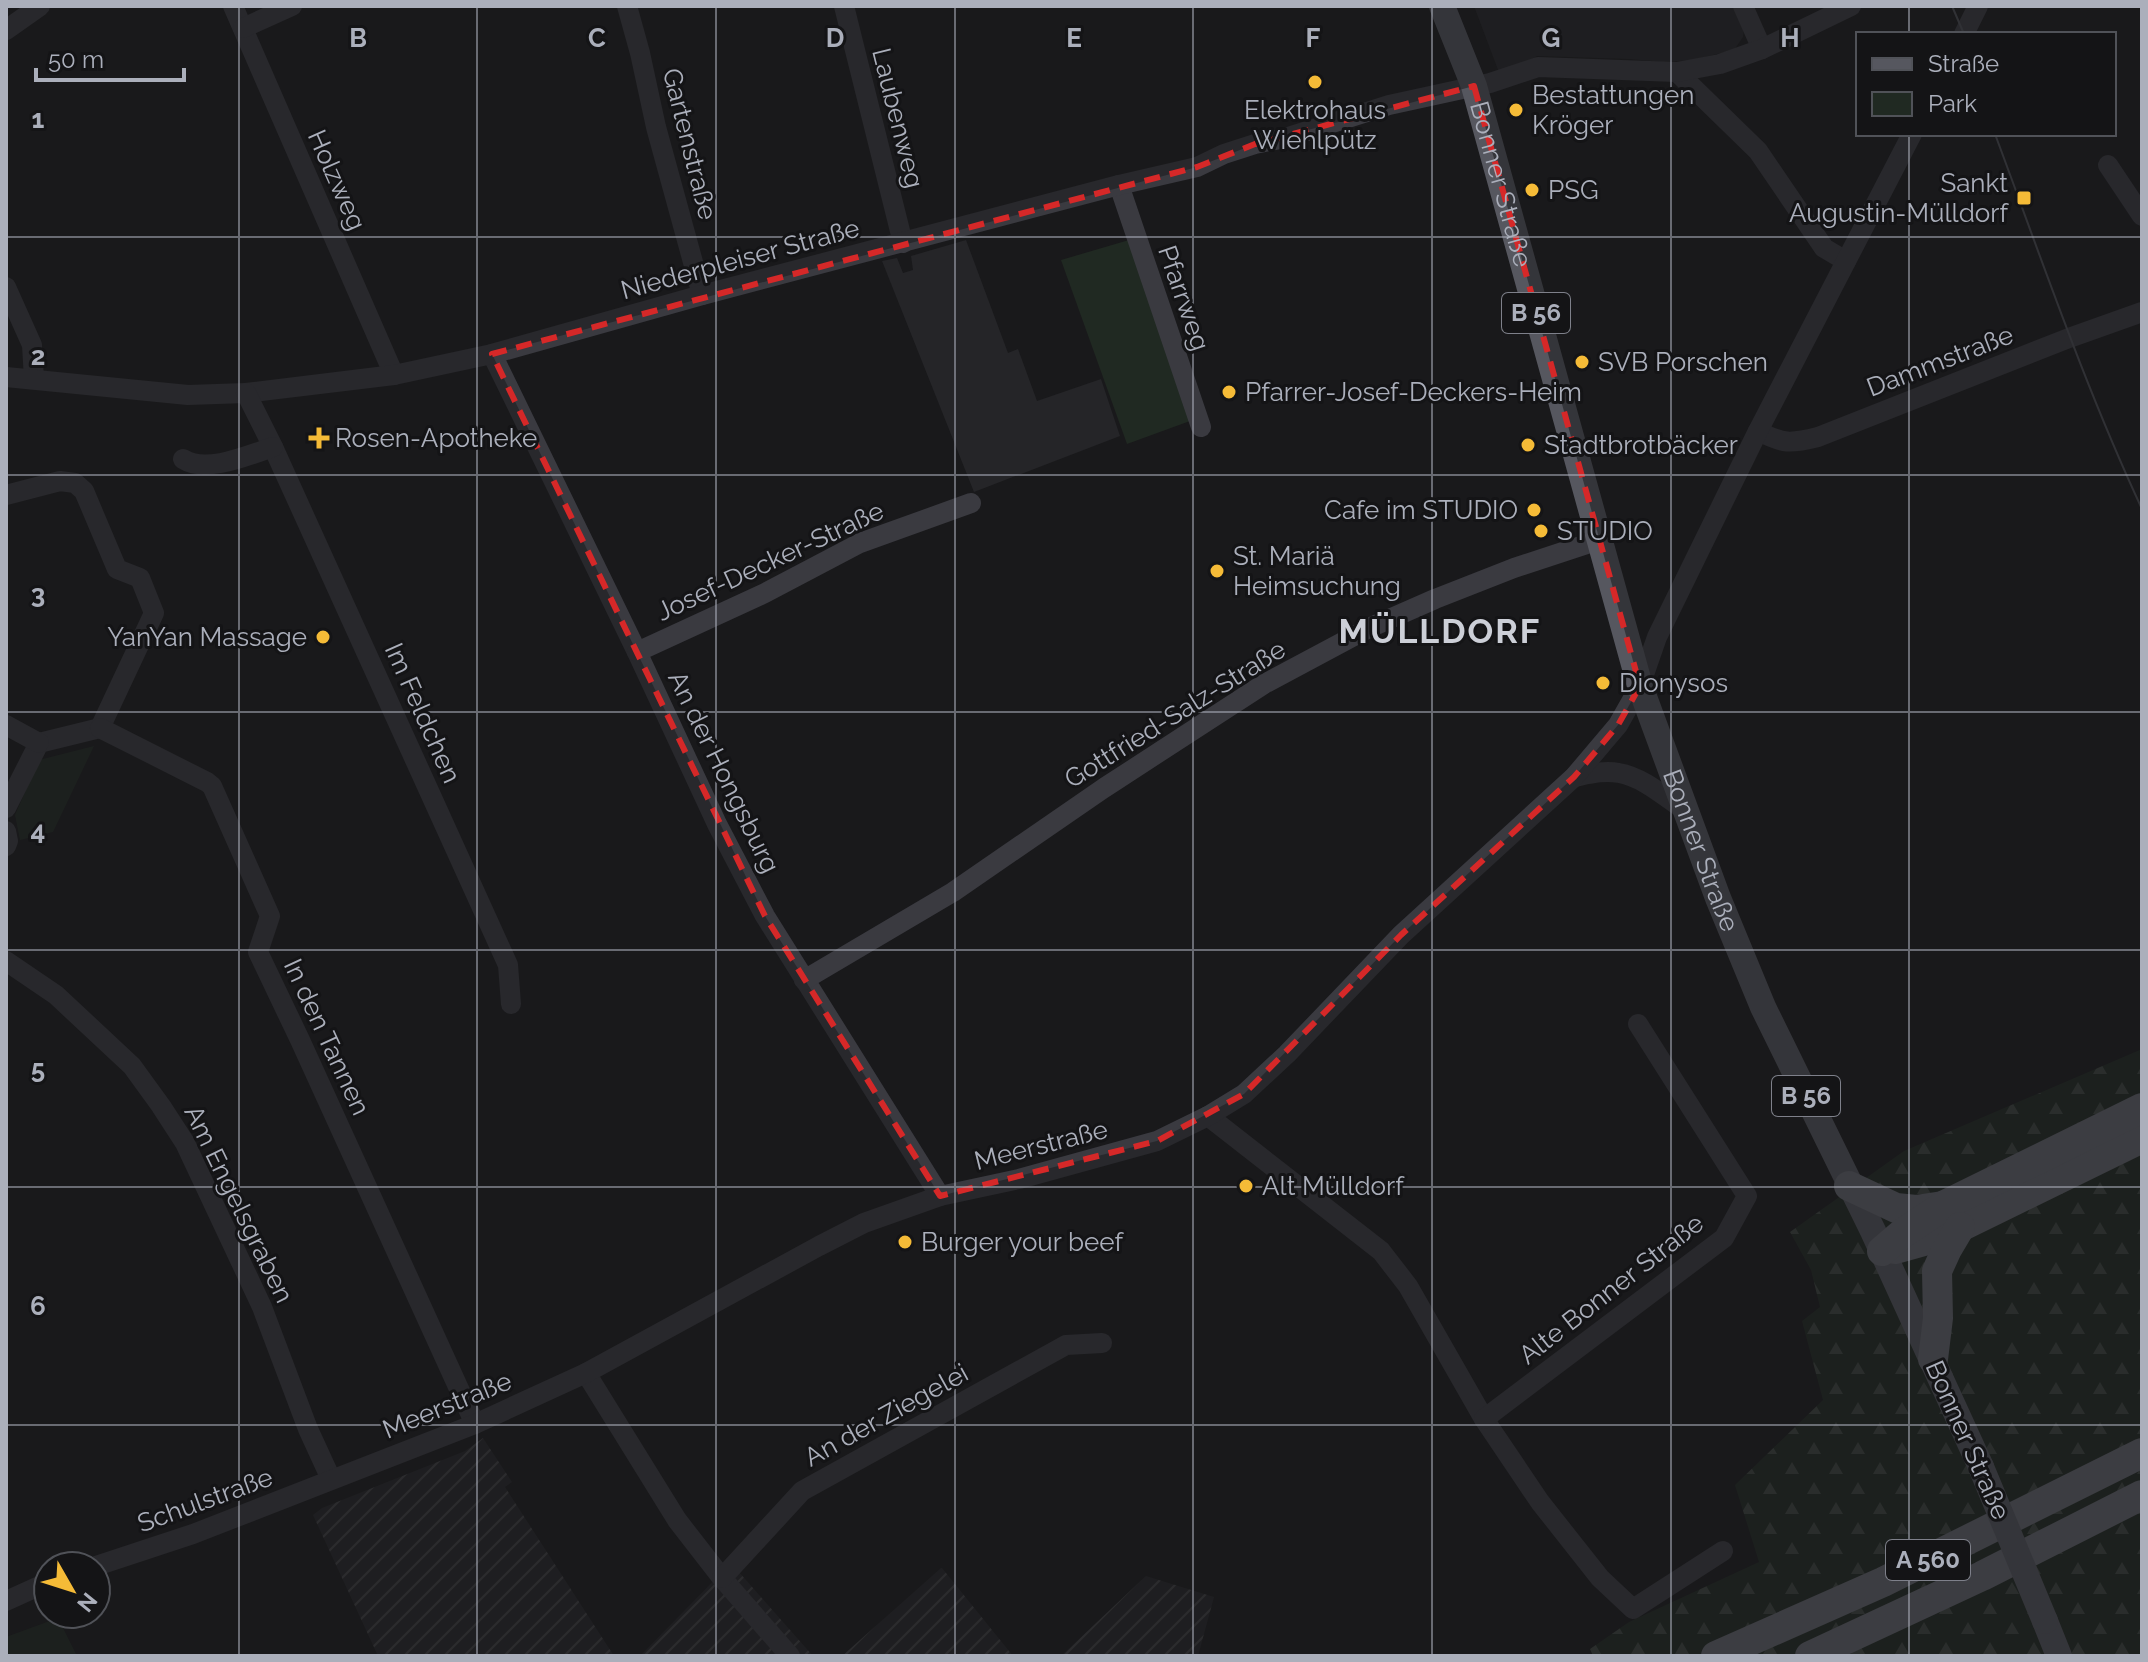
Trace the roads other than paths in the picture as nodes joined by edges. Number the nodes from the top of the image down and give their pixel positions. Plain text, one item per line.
1 (40, 6) edge
2 (233, 6) edge
3 (292, 6) edge
4 (627, 6) edge
5 (844, 6) edge
6 (1442, 6) edge
7 (1743, 6) edge
8 (1851, 6) edge
9 (1978, 6) edge
10 (243, 28) junction
11 (6, 30) edge
12 (1965, 32) edge
13 (1762, 49) junction
14 (1677, 72) junction
15 (1474, 86) junction
16 (1911, 136) edge
17 (2108, 165) dead end
18 (1119, 185) junction
19 (2142, 216) edge
20 (903, 243) junction
21 (1846, 261) junction
22 (6, 287) edge
23 (702, 295) junction
24 (2142, 313) edge
25 (492, 354) junction
26 (394, 375) junction
27 (6, 377) edge
28 (34, 379) junction
29 (246, 393) junction
30 (1201, 427) dead end
31 (1758, 431) junction
32 (273, 447) junction
33 (183, 459) dead end
34 (6, 495) edge
35 (971, 503) dead end
36 (1599, 540) junction
37 (637, 652) junction
38 (1640, 686) junction
39 (6, 725) edge
40 (100, 728) junction
41 (39, 743) junction
42 (1574, 777) junction
43 (6, 808) edge
44 (1686, 811) junction
45 (6, 831) edge
46 (6, 846) edge
47 (6, 961) edge
48 (804, 980) junction
49 (511, 1004) dead end
50 (1638, 1024) dead end
51 (2142, 1108) edge
52 (1208, 1116) junction
53 (2142, 1138) edge
54 (1849, 1186) junction
55 (940, 1196) junction
56 (1952, 1216) junction
57 (1882, 1251) junction
58 (1102, 1343) dead end
59 (1933, 1359) junction
60 (586, 1373) junction
61 (1484, 1419) junction
62 (475, 1424) junction
63 (2140, 1453) edge
64 (331, 1479) junction
65 (2142, 1495) edge
66 (1723, 1551) dead end
67 (112, 1561) edge
68 (722, 1578) junction
69 (32, 1589) edge
70 (6, 1601) edge
71 (790, 1656) edge
72 (1716, 1656) edge
73 (1810, 1656) edge
74 (2059, 1656) edge

1 - 11 street
2 - 10 street, Holzweg
3 - 10 street
4 - 23 street, Gartenstraße
5 - 20 street, Laubenweg
6 - 15 main road, Bonner Straße / B 56
7 - 13 street
8 - 13 street, Niederpleiser Straße
9 - 12 street
10 - 26 street, Holzweg
13 - 14 street, Niederpleiser Straße
14 - 15 street, Niederpleiser Straße
14 - 21 street
15 - 18 street, Niederpleiser Straße
15 - 36 main road, Bonner Straße / B 56
16 - 21 street, Meerstraße
17 - 19 street
18 - 20 street, Niederpleiser Straße
18 - 30 street, Pfarrweg
20 - 23 street, Niederpleiser Straße
21 - 31 street, Meerstraße
22 - 28 street
23 - 25 street, Niederpleiser Straße
24 - 31 street, Dammstraße
25 - 26 street, Niederpleiser Straße
25 - 37 street, An der Hongsburg
26 - 29 street, Niederpleiser Straße
27 - 28 street, Niederpleiser Straße
28 - 29 street, Niederpleiser Straße
29 - 32 street, Im Feldchen
31 - 38 street, Meerstraße
32 - 33 street
32 - 49 street, Im Feldchen
34 - 40 street
35 - 37 street, Josef-Decker-Straße
36 - 38 main road, Bonner Straße / B 56
36 - 48 street, Gottfried-Salz-Straße
37 - 48 street, An der Hongsburg
38 - 42 street, Meerstraße
38 - 44 main road, Bonner Straße / B 56
39 - 41 street
40 - 41 street
40 - 62 street, In den Tannen
41 - 43 street
42 - 44 street
42 - 52 street, Meerstraße
44 - 54 main road, Bonner Straße / B 56
45 - 46 street
47 - 64 street, Am Engelsgraben
48 - 55 street, An der Hongsburg
50 - 61 street, Alte Bonner Straße
51 - 56 highway
52 - 55 street, Meerstraße
52 - 61 street
53 - 56 highway
54 - 56 highway
54 - 57 main road, Bonner Straße / B 56
55 - 60 street, Meerstraße
56 - 57 highway
56 - 59 highway
57 - 59 main road, Bonner Straße / B 56
58 - 68 street, An der Ziegelei
59 - 74 main road, Bonner Straße / B 56, bridge
60 - 62 street, Meerstraße
60 - 68 street
61 - 66 street
62 - 64 street, Meerstraße
63 - 72 highway, A 560
64 - 67 street, Schulstraße
65 - 73 highway, A 560
68 - 71 street
69 - 70 street

